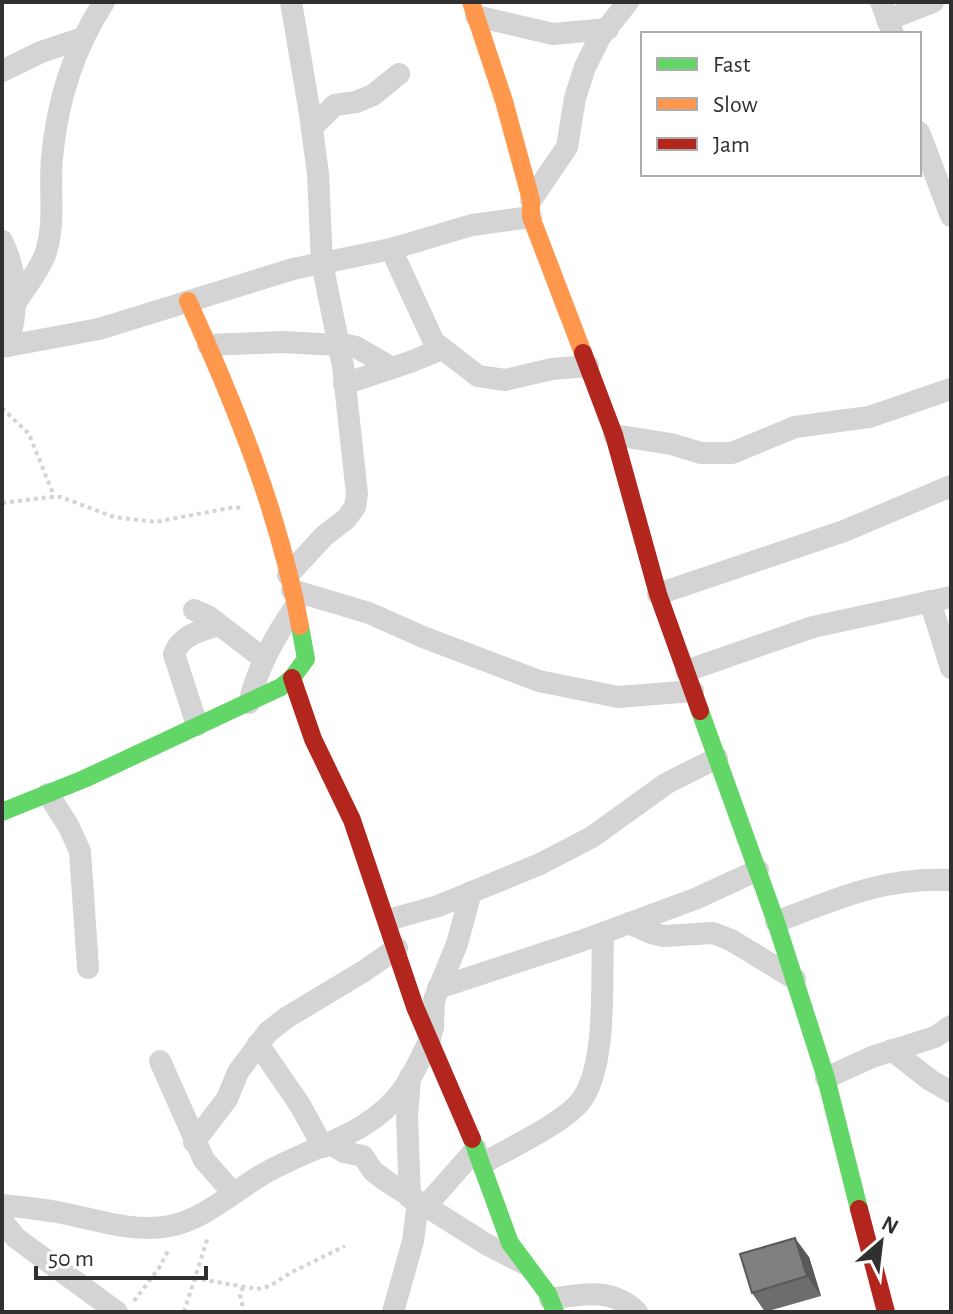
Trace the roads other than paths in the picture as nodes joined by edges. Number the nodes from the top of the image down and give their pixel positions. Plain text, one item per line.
1 (104, 2) edge
2 (291, 2) edge
3 (628, 2) edge
4 (933, 2) edge
5 (473, 9) edge
6 (887, 19) edge
7 (608, 29) junction
8 (83, 38) junction
9 (2, 71) edge
10 (399, 74) dead end
11 (312, 127) junction
12 (921, 137) edge
13 (531, 209) junction
14 (951, 216) edge
15 (2, 241) edge
16 (391, 249) junction
17 (322, 263) junction
18 (188, 301) junction
19 (16, 302) junction
20 (338, 344) junction
21 (208, 345) junction
22 (5, 346) edge
23 (442, 349) junction
24 (588, 366) junction
25 (392, 368) junction
26 (344, 384) junction
27 (951, 389) edge
28 (614, 435) junction
29 (951, 486) edge
30 (292, 591) junction
31 (658, 594) junction
32 (941, 599) edge
33 (194, 610) dead end
34 (218, 625) junction
35 (264, 659) junction
36 (951, 668) edge
37 (292, 678) junction
38 (690, 681) junction
39 (249, 703) junction
40 (197, 725) junction
41 (717, 758) junction
42 (48, 794) junction
43 (3, 809) edge
44 (758, 870) junction
45 (951, 880) edge
46 (471, 892) junction
47 (388, 920) junction
48 (776, 922) junction
49 (629, 923) junction
50 (603, 933) junction
51 (397, 948) junction
52 (88, 968) dead end
53 (795, 979) junction
54 (438, 988) junction
55 (951, 1026) edge
56 (429, 1040) junction
57 (258, 1044) junction
58 (892, 1050) junction
59 (160, 1061) dead end
60 (410, 1076) junction
61 (826, 1078) junction
62 (951, 1092) edge
63 (194, 1142) junction
64 (326, 1145) junction
65 (479, 1156) junction
66 (233, 1193) junction
67 (418, 1202) junction
68 (2, 1205) edge
69 (2, 1221) edge
70 (524, 1264) junction
71 (552, 1306) edge
72 (125, 1308) edge
73 (393, 1312) edge
74 (637, 1312) edge
75 (886, 1312) edge

1 - 8 street
2 - 11 street
3 - 7 street
4 - 6 street
5 - 7 street
5 - 13 street
7 - 13 street
8 - 9 street
8 - 19 street
10 - 11 street
11 - 17 street
12 - 14 street
13 - 16 street
13 - 24 street
15 - 19 street
16 - 17 street
16 - 23 street
17 - 18 street
17 - 20 street
18 - 21 street
18 - 22 street
19 - 22 street
20 - 21 street
20 - 25 street
20 - 26 street
21 - 30 street
23 - 24 street
23 - 25 street
24 - 28 street
25 - 26 street
26 - 30 street
27 - 28 street
28 - 31 street
29 - 31 street
30 - 35 street
30 - 37 street
30 - 38 street
31 - 38 street
32 - 36 street
32 - 38 street
33 - 34 street
34 - 35 street
34 - 40 street
35 - 39 street
37 - 39 street
37 - 47 street
38 - 41 street
39 - 40 street
40 - 42 street
41 - 44 street
41 - 46 street
42 - 43 street
42 - 52 street
44 - 48 street
44 - 49 street
45 - 48 street
46 - 47 street
46 - 54 street
47 - 51 street
48 - 53 street
49 - 50 street
49 - 53 street
50 - 54 street
50 - 65 street
51 - 56 street
51 - 57 street
53 - 61 street
54 - 56 street
55 - 58 street
56 - 60 street
56 - 65 street
57 - 63 street
57 - 64 street
58 - 61 street
58 - 62 street
59 - 63 street
60 - 64 street
60 - 67 street
61 - 75 street
63 - 66 street
64 - 66 street
64 - 67 street
65 - 67 street
65 - 70 street
66 - 68 street
67 - 70 street
67 - 73 street
69 - 72 street
70 - 71 street
71 - 74 street

